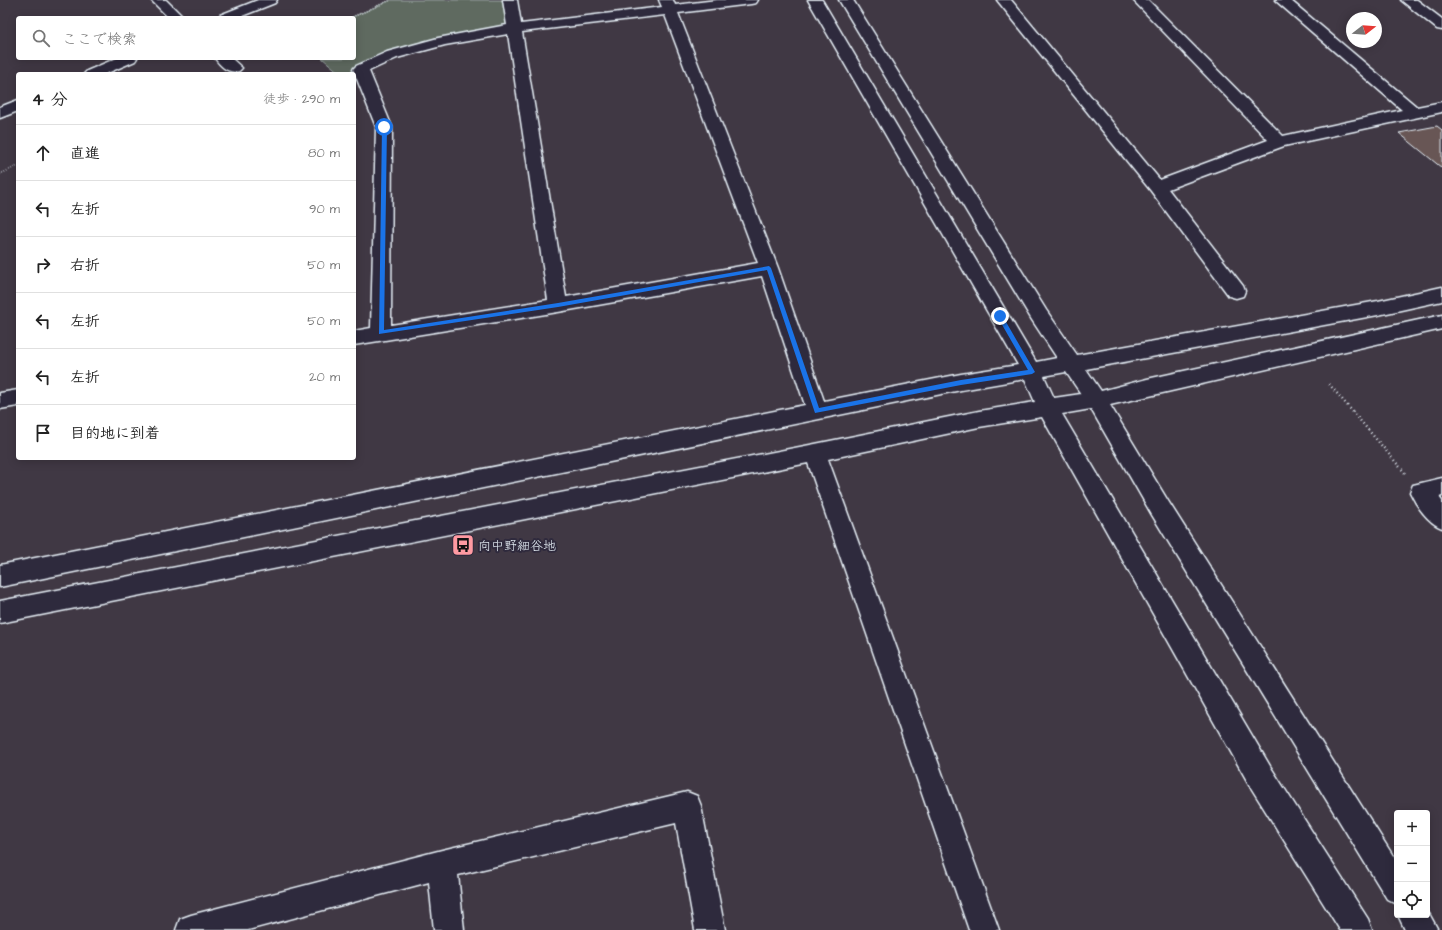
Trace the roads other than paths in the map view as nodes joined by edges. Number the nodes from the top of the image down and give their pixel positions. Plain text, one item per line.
1 (158, 0) edge
2 (270, 0) edge
3 (510, 0) edge
4 (751, 0) edge
5 (815, 0) edge
6 (846, 0) edge
7 (1004, 0) edge
8 (1140, 0) edge
9 (1282, 0) edge
10 (1408, 0) edge
11 (668, 5) edge
12 (175, 16) edge
13 (230, 16) edge
14 (1442, 26) edge
15 (515, 29) junction
16 (125, 60) edge
17 (224, 60) edge
18 (234, 68) dead end
19 (355, 71) edge
20 (97, 72) edge
21 (356, 73) edge
22 (16, 107) edge
23 (1442, 107) edge
24 (1414, 112) junction
25 (0, 113) edge
26 (1279, 142) junction
27 (1157, 187) junction
28 (769, 268) junction
29 (1236, 291) dead end
30 (1442, 294) edge
31 (558, 305) junction
32 (1442, 322) edge
33 (381, 333) junction
34 (356, 338) edge
35 (1071, 363) junction
36 (1032, 372) junction
37 (16, 398) edge
38 (1096, 400) junction
39 (0, 401) edge
40 (1048, 408) junction
41 (817, 411) junction
42 (815, 453) junction
43 (1442, 487) edge
44 (1442, 518) edge
45 (0, 576) edge
46 (0, 612) edge
47 (442, 864) junction
48 (1394, 884) edge
49 (1415, 918) edge
50 (191, 930) edge
51 (449, 930) edge
52 (710, 930) edge
53 (984, 930) edge
54 (1357, 930) edge
55 (1423, 930) edge

1 - 12 street
2 - 13 street
3 - 15 street
4 - 11 street
5 - 36 street
6 - 35 street
7 - 27 street
8 - 26 street
9 - 24 street
10 - 14 street
11 - 15 street
11 - 28 street
15 - 19 street
15 - 31 street
16 - 20 street
17 - 18 street
21 - 33 street
22 - 25 street
23 - 24 street
24 - 26 street
26 - 27 street
27 - 29 street
28 - 31 street
28 - 41 street
30 - 35 street
31 - 33 street
32 - 38 street
33 - 34 street
35 - 36 street
35 - 38 street
36 - 40 street
36 - 41 street
37 - 39 street
38 - 40 street
38 - 48 street
40 - 42 street
40 - 54 street
41 - 45 street
42 - 46 street
42 - 53 street
43 - 44 street
47 - 50 street
47 - 51 street
47 - 52 street
49 - 55 street

